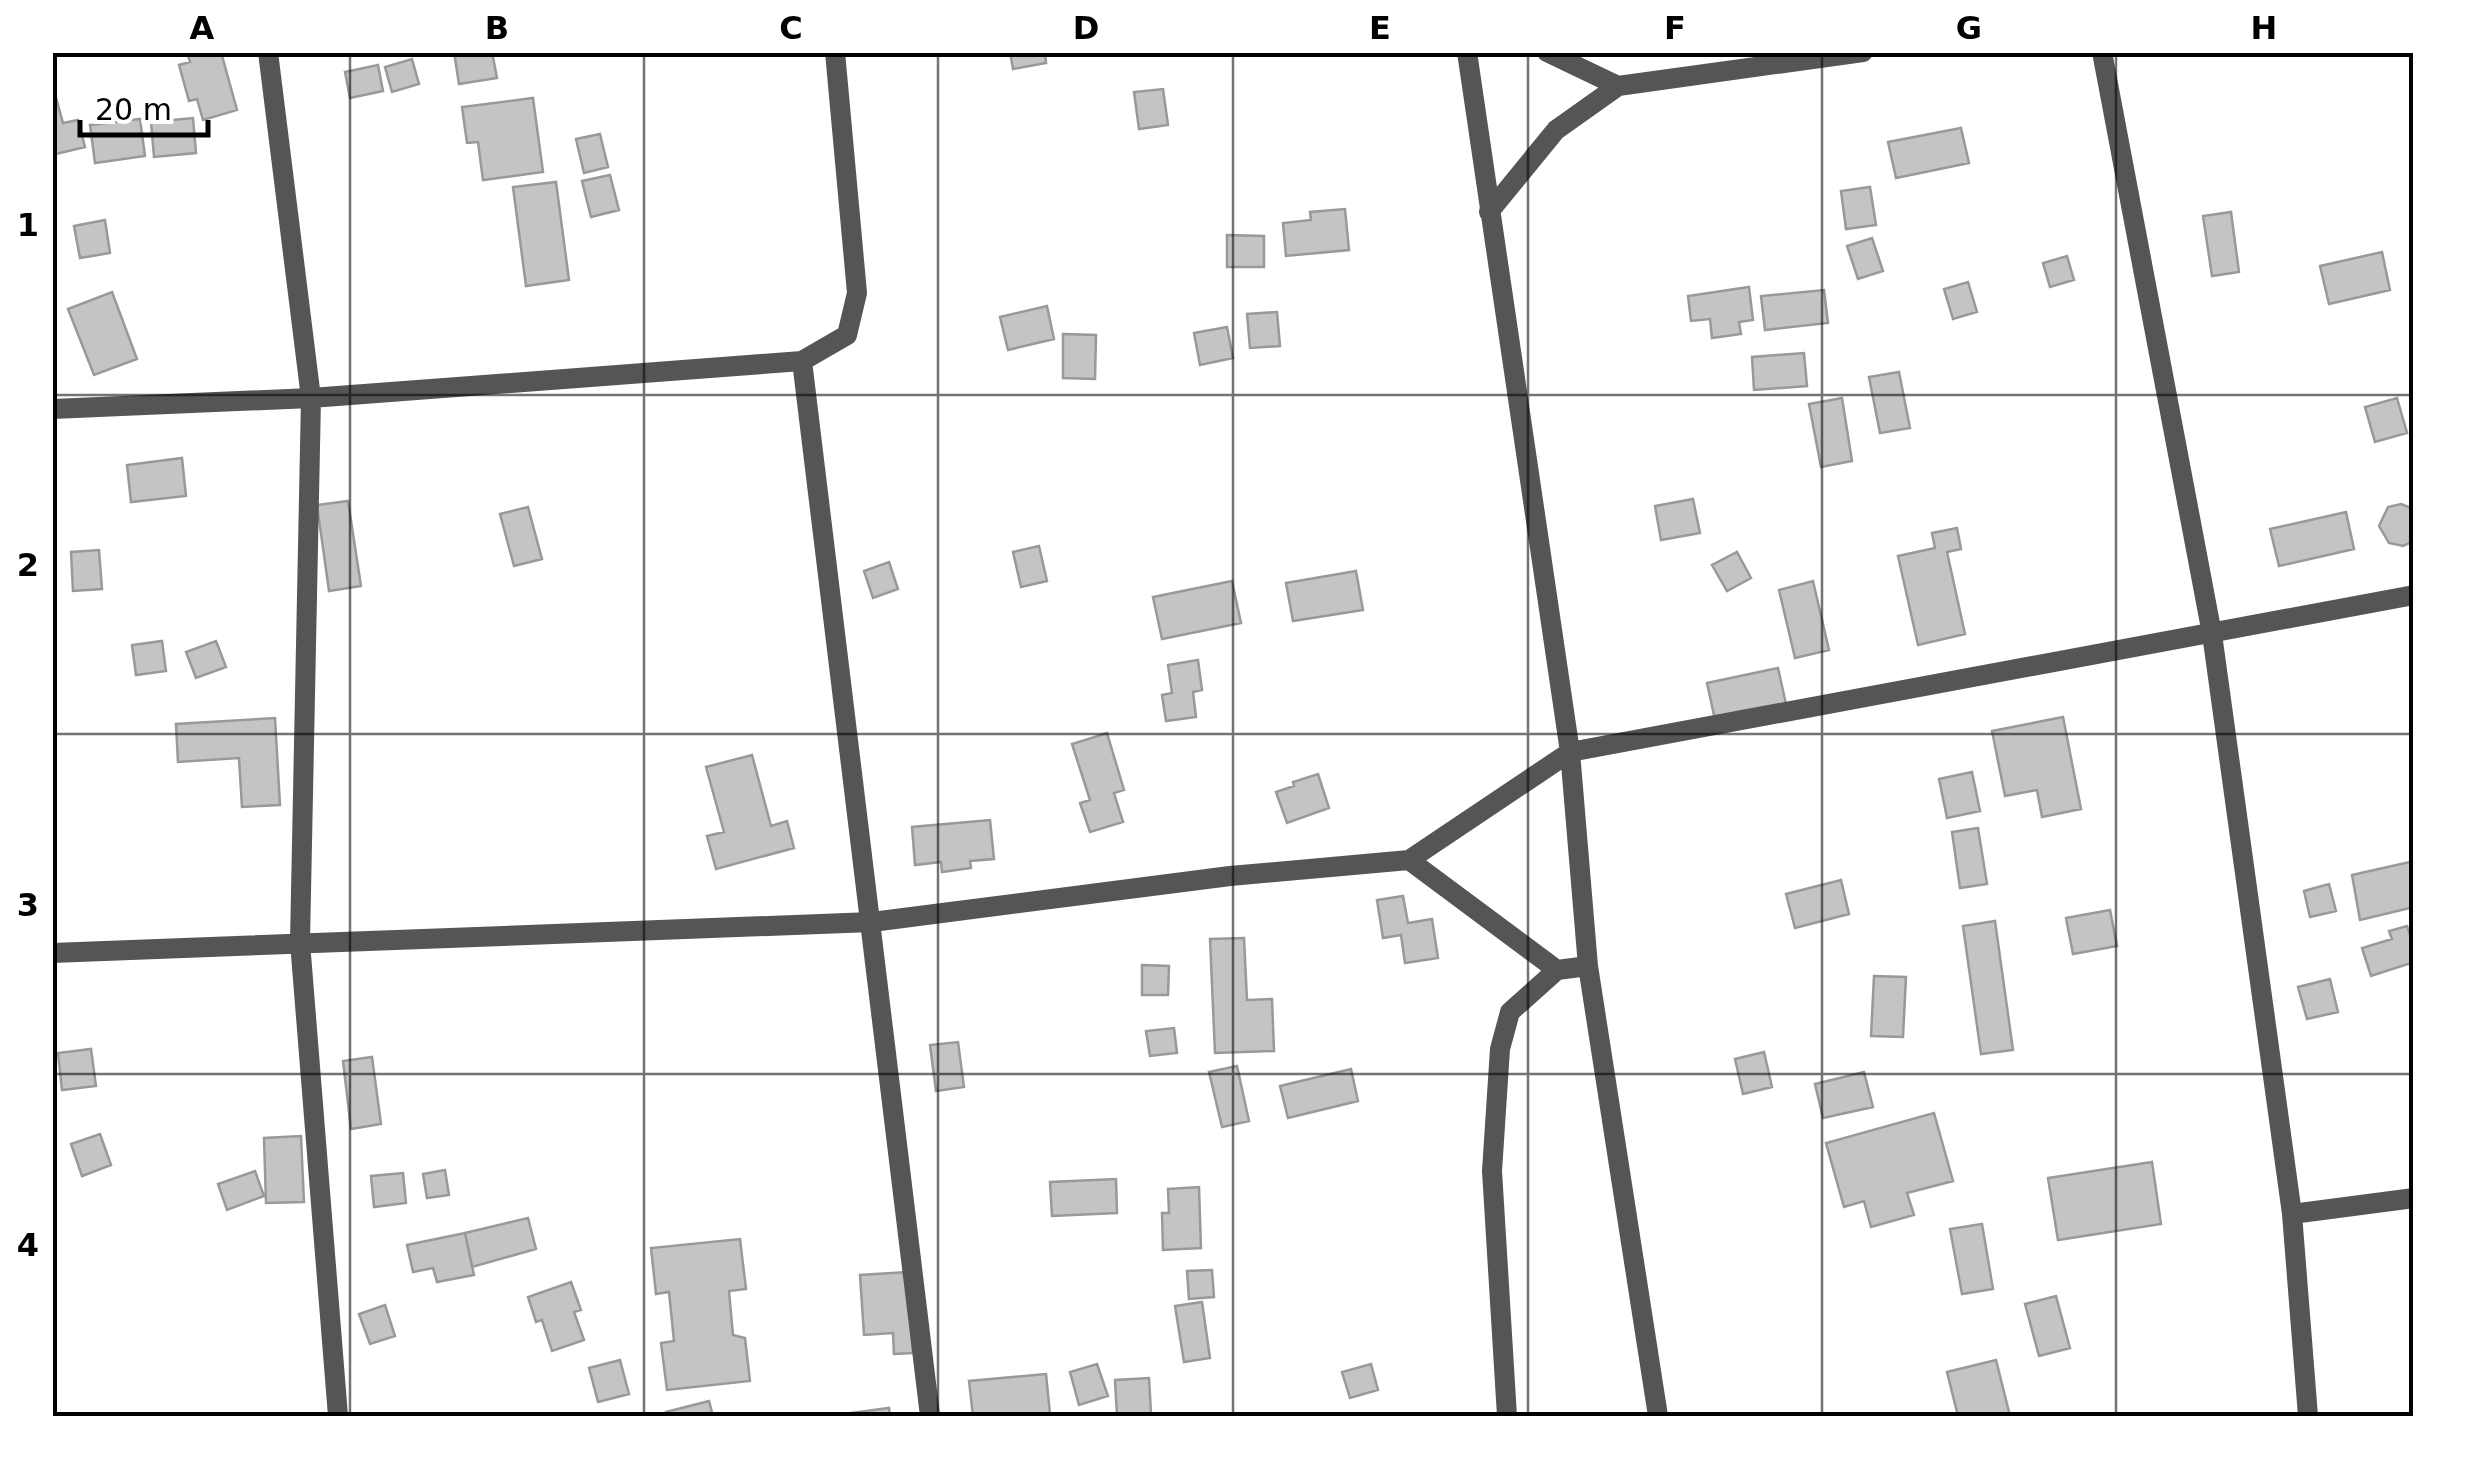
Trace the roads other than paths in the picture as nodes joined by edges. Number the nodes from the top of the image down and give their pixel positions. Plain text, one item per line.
1 (268, 52) edge
2 (835, 52) edge
3 (1467, 52) edge
4 (1547, 52) edge
5 (1863, 52) edge
6 (2102, 52) edge
7 (1618, 86) junction
8 (1489, 212) junction
9 (802, 361) junction
10 (312, 398) junction
11 (52, 409) edge
12 (2414, 595) edge
13 (2212, 634) junction
14 (1570, 752) junction
15 (1408, 860) junction
16 (872, 922) junction
17 (300, 942) junction
18 (52, 954) edge
19 (1588, 966) junction
20 (1557, 970) junction
21 (2414, 1198) edge
22 (2292, 1214) junction
23 (338, 1416) edge
24 (930, 1416) edge
25 (1506, 1416) edge
26 (1658, 1416) edge
27 (2308, 1416) edge

1 - 10 street
2 - 9 street
3 - 8 street
4 - 7 street
5 - 7 street
6 - 13 street
7 - 8 street
8 - 14 street
9 - 10 street
9 - 16 street
10 - 11 street
10 - 17 street
12 - 13 street
13 - 14 street
13 - 22 street
14 - 15 street
14 - 19 street
15 - 16 street
15 - 20 street
16 - 17 street
16 - 24 street
17 - 18 street
17 - 23 street
19 - 20 street
19 - 26 street
20 - 25 street
21 - 22 street
22 - 27 street

